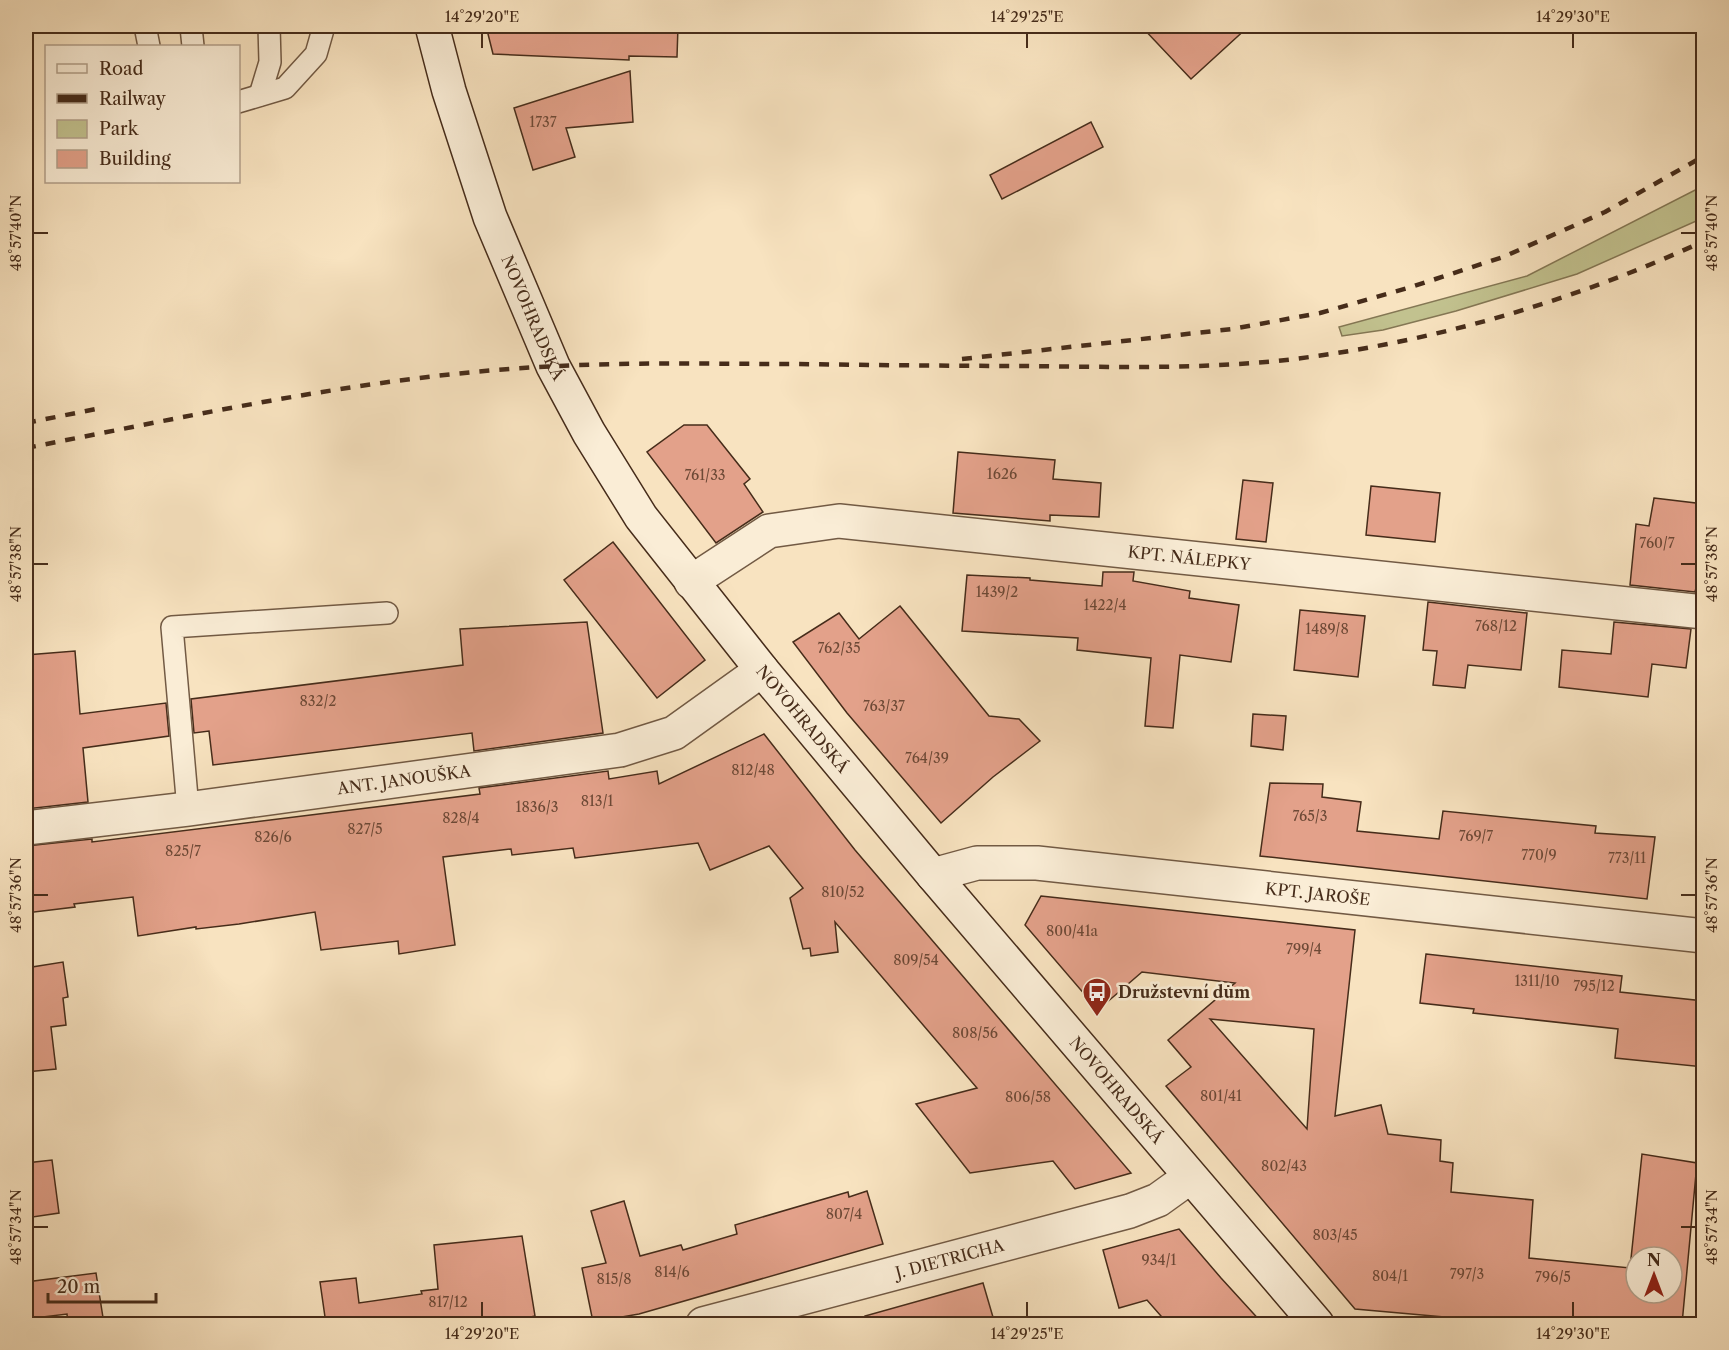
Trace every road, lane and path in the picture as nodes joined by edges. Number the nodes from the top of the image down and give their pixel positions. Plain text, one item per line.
1 (146, 26) edge
2 (269, 26) edge
3 (324, 26) edge
4 (432, 26) edge
5 (149, 45) edge
6 (260, 95) junction
7 (240, 101) edge
8 (691, 582) junction
9 (1704, 612) edge
10 (387, 613) dead end
11 (762, 670) junction
12 (188, 809) junction
13 (26, 828) edge
14 (933, 875) junction
15 (1704, 936) edge
16 (1190, 1177) junction
17 (703, 1324) edge
18 (1317, 1324) edge

1 - 5 lane
2 - 6 lane
3 - 6 lane
4 - 8 street, NOVOHRADSKÁ
6 - 7 lane
8 - 9 street, KPT. NÁLEPKY
8 - 11 street, NOVOHRADSKÁ
10 - 12 lane
11 - 12 street, ANT. JANOUŠKA
11 - 14 street, NOVOHRADSKÁ
12 - 13 street, ANT. JANOUŠKA
14 - 15 street, KPT. JAROŠE
14 - 16 street, NOVOHRADSKÁ
16 - 17 street, J. DIETRICHA
16 - 18 street, NOVOHRADSKÁ

